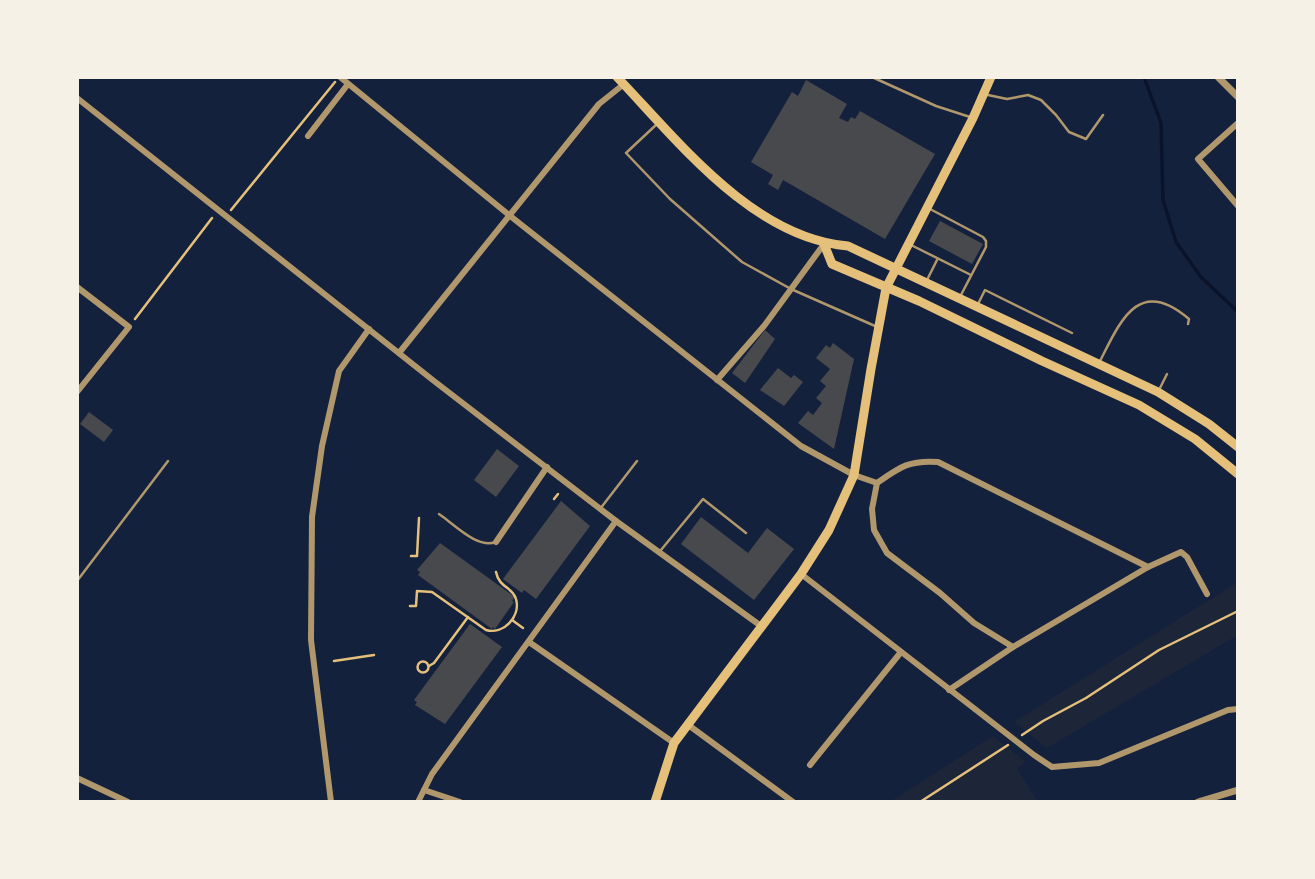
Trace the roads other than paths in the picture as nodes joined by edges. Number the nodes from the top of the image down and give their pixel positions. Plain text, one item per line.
1 (339, 77) edge
2 (872, 77) edge
3 (991, 77) edge
4 (1218, 77) edge
5 (621, 81) edge
6 (348, 84) junction
7 (985, 94) junction
8 (1238, 97) edge
9 (77, 98) edge
10 (1103, 115) dead end
11 (973, 118) junction
12 (659, 121) junction
13 (1238, 122) edge
14 (308, 136) dead end
15 (1238, 206) edge
16 (926, 207) junction
17 (509, 215) junction
18 (824, 244) junction
19 (908, 244) junction
20 (937, 259) junction
21 (896, 269) junction
22 (971, 275) junction
23 (926, 283) junction
24 (77, 287) edge
25 (886, 288) junction
26 (791, 289) junction
27 (959, 298) junction
28 (976, 307) junction
29 (1188, 324) dead end
30 (879, 328) junction
31 (369, 329) junction
32 (1072, 333) dead end
33 (399, 353) junction
34 (1099, 363) junction
35 (1167, 374) dead end
36 (717, 380) junction
37 (1158, 391) junction
38 (77, 393) edge
39 (1238, 447) edge
40 (168, 461) dead end
41 (637, 461) dead end
42 (547, 467) junction
43 (1238, 474) edge
44 (854, 475) junction
45 (877, 483) junction
46 (600, 509) junction
47 (439, 514) dead end
48 (615, 521) junction
49 (746, 533) dead end
50 (496, 542) joint
51 (659, 553) junction
52 (1148, 567) junction
53 (801, 574) junction
54 (77, 581) edge
55 (1207, 594) dead end
56 (761, 626) junction
57 (529, 642) junction
58 (1013, 647) junction
59 (901, 652) junction
60 (949, 690) junction
61 (1238, 709) edge
62 (687, 724) junction
63 (674, 743) junction
64 (810, 765) dead end
65 (77, 778) edge
66 (424, 790) junction
67 (1238, 790) edge
68 (128, 802) edge
69 (331, 802) edge
70 (418, 802) edge
71 (460, 802) edge
72 (655, 802) edge
73 (793, 802) edge
74 (1198, 802) edge

1 - 6 street
2 - 11 lane
3 - 7 main road
4 - 8 street
5 - 12 main road
5 - 17 street
6 - 14 street
6 - 17 street
7 - 10 lane
7 - 11 main road
9 - 31 street
11 - 16 main road
12 - 18 main road
12 - 26 lane
13 - 15 street
16 - 19 main road
16 - 22 lane
17 - 33 street
17 - 36 street
18 - 21 main road
18 - 25 main road
18 - 26 street
19 - 20 lane
19 - 21 main road
20 - 22 lane
20 - 23 lane
21 - 23 main road
21 - 25 main road
22 - 27 lane
23 - 27 main road
24 - 38 street
25 - 30 main road
25 - 43 main road
26 - 30 lane
26 - 36 street
27 - 28 main road
28 - 32 lane
28 - 34 main road
29 - 34 lane
30 - 44 main road
31 - 33 street
31 - 69 street
33 - 42 street
34 - 37 main road
35 - 37 lane
36 - 44 street
37 - 39 main road
40 - 54 lane
41 - 46 lane
42 - 46 street
42 - 50 street
44 - 45 street
44 - 53 main road
45 - 52 street
45 - 58 street
46 - 48 street
47 - 50 lane
48 - 51 street
48 - 57 street
49 - 51 lane
51 - 56 street
52 - 55 street
52 - 58 street
53 - 56 main road
53 - 59 street
56 - 62 main road
57 - 63 street
57 - 66 street
58 - 60 street
59 - 60 street
59 - 64 street
60 - 61 street
62 - 63 main road
62 - 73 street
63 - 72 main road
65 - 68 street
66 - 70 street
66 - 71 street
67 - 74 street

